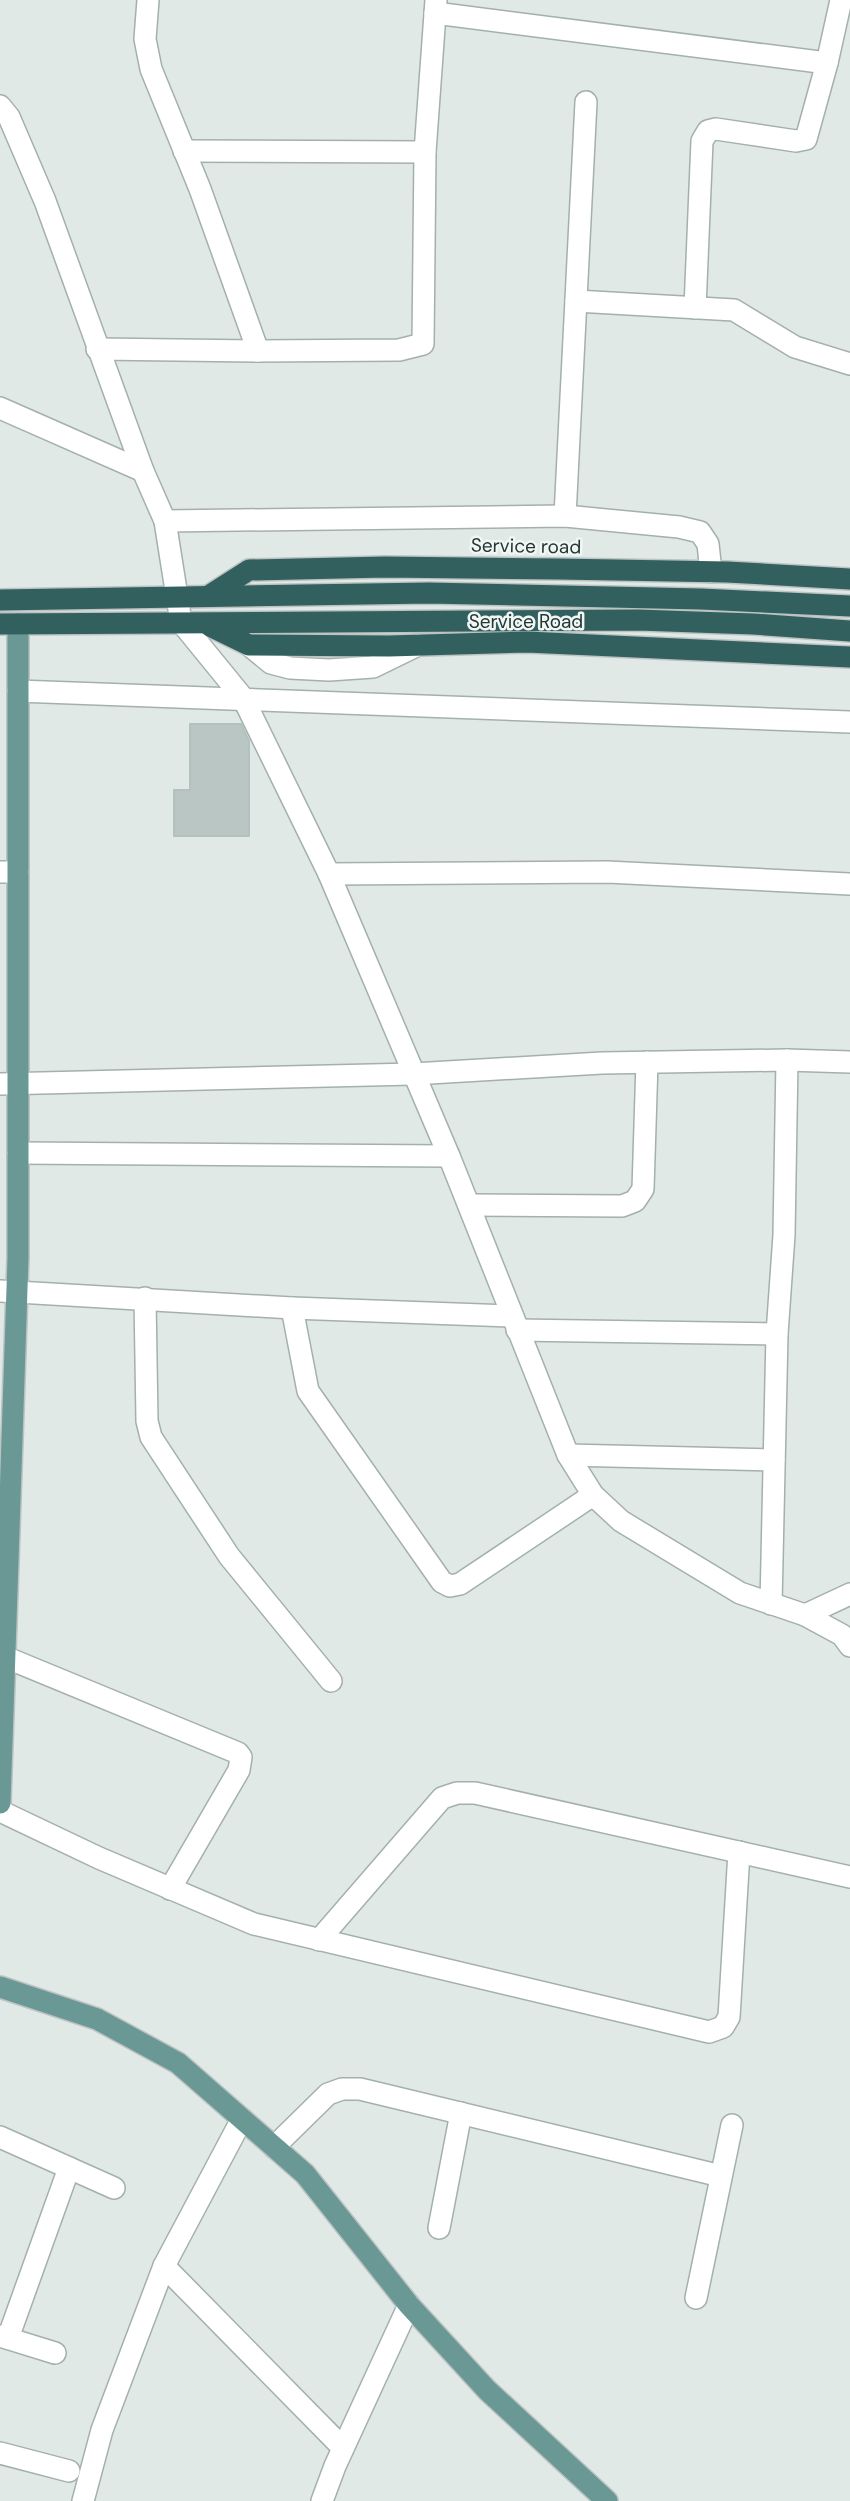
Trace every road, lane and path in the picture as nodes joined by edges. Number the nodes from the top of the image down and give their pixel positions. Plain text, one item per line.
1 (148, 0) edge
2 (841, 0) edge
3 (436, 6) edge
4 (827, 63) junction
5 (586, 102) dead end
6 (3, 113) edge
7 (184, 151) junction
8 (425, 152) junction
9 (576, 301) junction
10 (695, 308) junction
11 (97, 349) junction
12 (258, 351) junction
13 (850, 364) edge
14 (0, 408) edge
15 (143, 471) junction
16 (565, 516) junction
17 (165, 521) junction
18 (711, 572) junction
19 (850, 579) edge
20 (178, 597) junction
21 (208, 597) junction
22 (0, 600) edge
23 (850, 606) edge
24 (181, 622) junction
25 (9, 624) edge
26 (206, 624) junction
27 (850, 631) edge
28 (850, 657) edge
29 (18, 691) junction
30 (243, 698) junction
31 (850, 722) edge
32 (9, 872) edge
33 (329, 874) junction
34 (850, 884) edge
35 (787, 1060) junction
36 (647, 1062) junction
37 (850, 1062) edge
38 (414, 1074) junction
39 (9, 1084) edge
40 (18, 1153) junction
41 (449, 1156) junction
42 (469, 1205) junction
43 (8, 1292) edge
44 (145, 1298) junction
45 (292, 1308) junction
46 (515, 1323) junction
47 (777, 1334) junction
48 (568, 1455) junction
49 (774, 1460) junction
50 (593, 1495) junction
51 (850, 1594) edge
52 (771, 1604) junction
53 (805, 1615) junction
54 (850, 1646) edge
55 (2, 1655) edge
56 (331, 1681) dead end
57 (0, 1803) edge
58 (0, 1811) edge
59 (739, 1852) junction
60 (850, 1877) edge
61 (170, 1889) junction
62 (319, 1940) junction
63 (0, 1987) edge
64 (461, 2113) junction
65 (242, 2119) junction
66 (732, 2125) dead end
67 (0, 2137) edge
68 (274, 2147) junction
69 (69, 2168) junction
70 (721, 2176) junction
71 (114, 2188) dead end
72 (439, 2228) dead end
73 (164, 2266) junction
74 (696, 2298) dead end
75 (409, 2305) junction
76 (4, 2337) edge
77 (55, 2353) dead end
78 (343, 2448) junction
79 (0, 2453) edge
80 (69, 2471) dead end
81 (83, 2501) edge
82 (322, 2501) edge
83 (607, 2501) edge

1 - 7 street
2 - 4 street
3 - 4 street
3 - 8 street
4 - 10 street
5 - 9 street
6 - 11 street
7 - 8 street
7 - 12 street
8 - 12 street
9 - 10 street
9 - 16 street
10 - 13 street
11 - 12 street
11 - 15 street
14 - 15 street
15 - 17 street
16 - 17 street
16 - 18 street
17 - 20 street
18 - 19 highway, Service road
18 - 21 highway, Service road
20 - 21 highway
20 - 22 highway
20 - 24 street
21 - 23 highway
24 - 25 highway
24 - 26 highway
24 - 30 street
25 - 29 main road
26 - 27 highway
26 - 28 highway, Service Road
29 - 30 street
29 - 32 main road
30 - 31 street
30 - 33 street
32 - 39 main road
33 - 34 street
33 - 38 street
35 - 36 street
35 - 37 street
35 - 47 street
36 - 38 street
36 - 42 street
38 - 39 street
38 - 41 street
39 - 40 main road
40 - 41 street
40 - 43 main road
41 - 42 street
42 - 46 street
43 - 44 street
43 - 55 main road
44 - 45 street
44 - 56 street
45 - 46 street
45 - 50 street
46 - 47 street
46 - 48 street
47 - 49 street
48 - 49 street
48 - 50 street
49 - 52 street
50 - 52 street
51 - 53 street
52 - 53 street
53 - 54 street
55 - 57 main road
55 - 61 street
58 - 61 street
59 - 60 street
59 - 62 street
59 - 62 street
61 - 62 street
63 - 65 main road
64 - 68 street
64 - 70 street
64 - 72 street
65 - 68 main road
65 - 73 street
66 - 70 street
67 - 69 street
68 - 75 main road
69 - 71 street
69 - 76 street
70 - 74 street
73 - 78 street
73 - 81 street
75 - 78 street
75 - 83 main road
76 - 77 street
78 - 82 street
79 - 80 street

